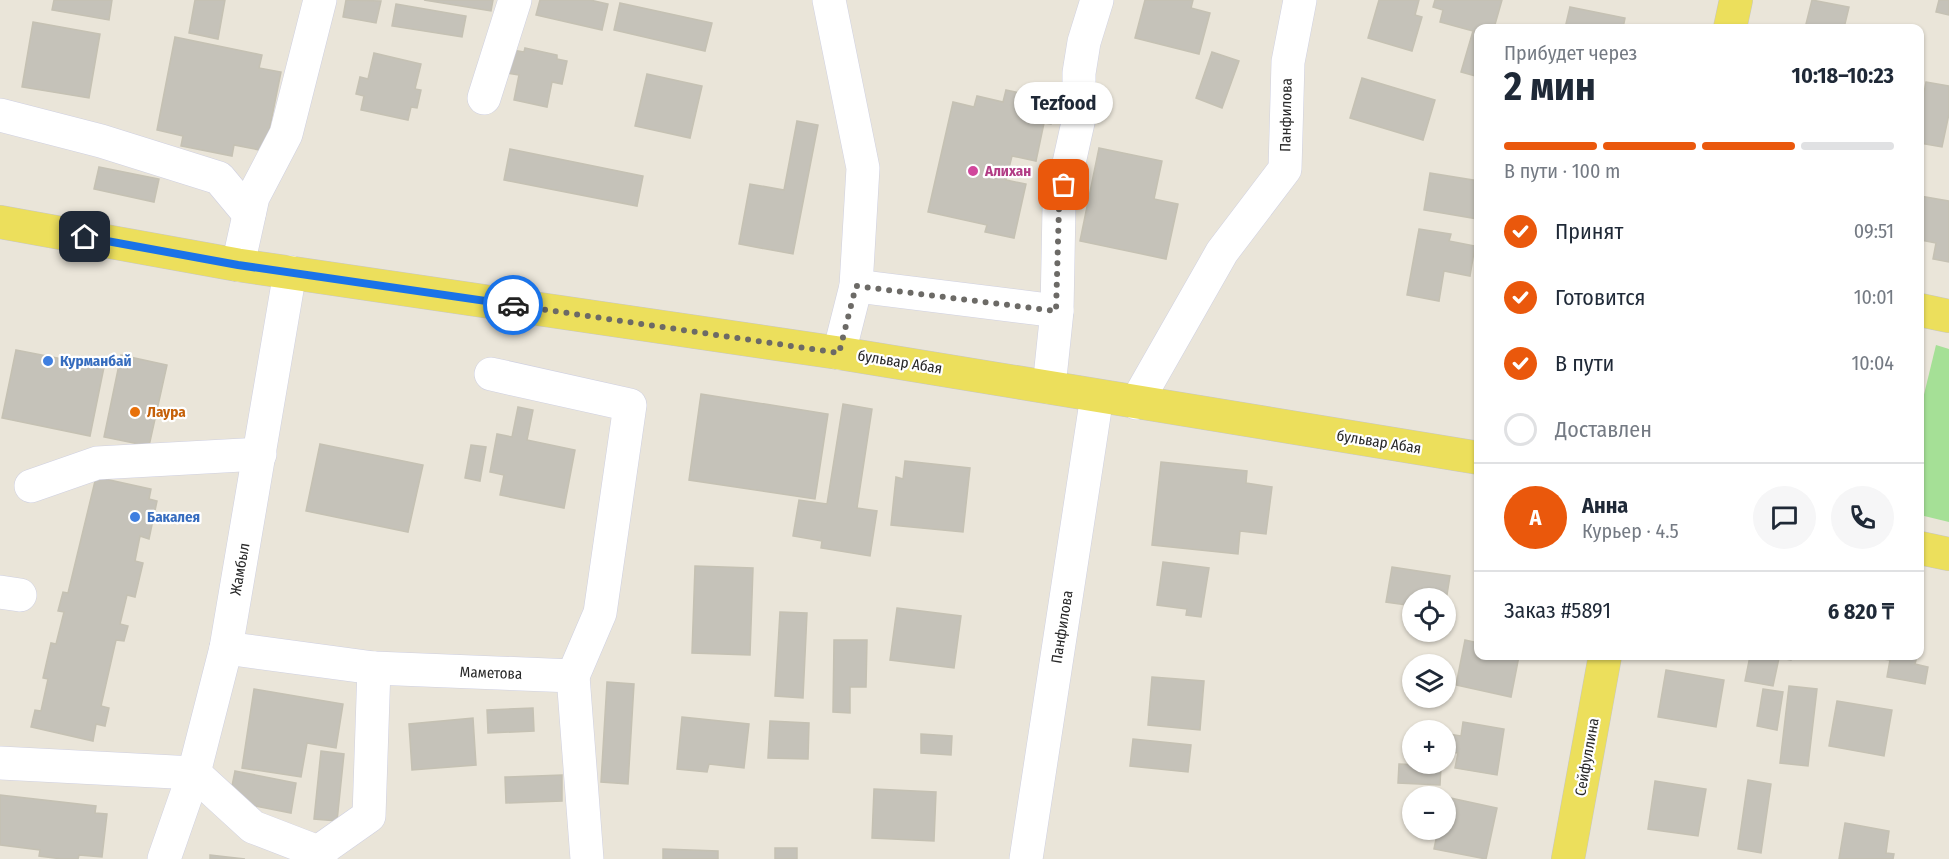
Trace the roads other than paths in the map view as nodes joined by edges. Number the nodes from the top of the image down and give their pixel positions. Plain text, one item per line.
1 (320, 0) edge
2 (516, 0) edge
3 (1096, 0) edge
4 (1300, 0) edge
5 (1736, 0) edge
6 (835, 10) edge
7 (1731, 24) edge
8 (484, 98) dead end
9 (0, 115) edge
10 (249, 214) junction
11 (0, 222) edge
12 (238, 265) junction
13 (290, 273) junction
14 (856, 286) junction
15 (1056, 311) junction
16 (1924, 311) edge
17 (1949, 316) edge
18 (839, 353) junction
19 (491, 374) dead end
20 (1049, 387) junction
21 (1097, 396) junction
22 (1136, 403) junction
23 (260, 454) junction
24 (1474, 457) edge
25 (31, 486) dead end
26 (1924, 549) edge
27 (1949, 554) edge
28 (226, 648) junction
29 (1604, 660) edge
30 (374, 668) junction
31 (573, 676) junction
32 (0, 763) edge
33 (194, 773) junction
34 (320, 856) edge
35 (164, 859) edge
36 (587, 859) edge
37 (1026, 859) edge
38 (1568, 859) edge

1 - 10 street
2 - 8 street
3 - 15 street
4 - 22 street, Панфилова
5 - 7 main road
6 - 14 street
9 - 10 street
10 - 12 street
11 - 12 main road, бульвар Абая
12 - 13 main road, бульвар Абая
13 - 18 main road, бульвар Абая
13 - 23 street, Жамбыл
14 - 15 street
14 - 18 street
15 - 20 street
16 - 17 main road
18 - 20 main road, бульвар Абая
19 - 31 street
20 - 21 main road, бульвар Абая
21 - 22 main road, бульвар Абая
21 - 37 street, Панфилова
22 - 24 main road, бульвар Абая
23 - 25 street
23 - 28 street, Жамбыл
26 - 27 main road
28 - 30 street, Маметова
28 - 33 street, Жамбыл
29 - 38 main road, Сейфуллина
30 - 31 street, Маметова
30 - 34 street
31 - 36 street
32 - 33 street
33 - 34 street
33 - 35 street, Жамбыл

